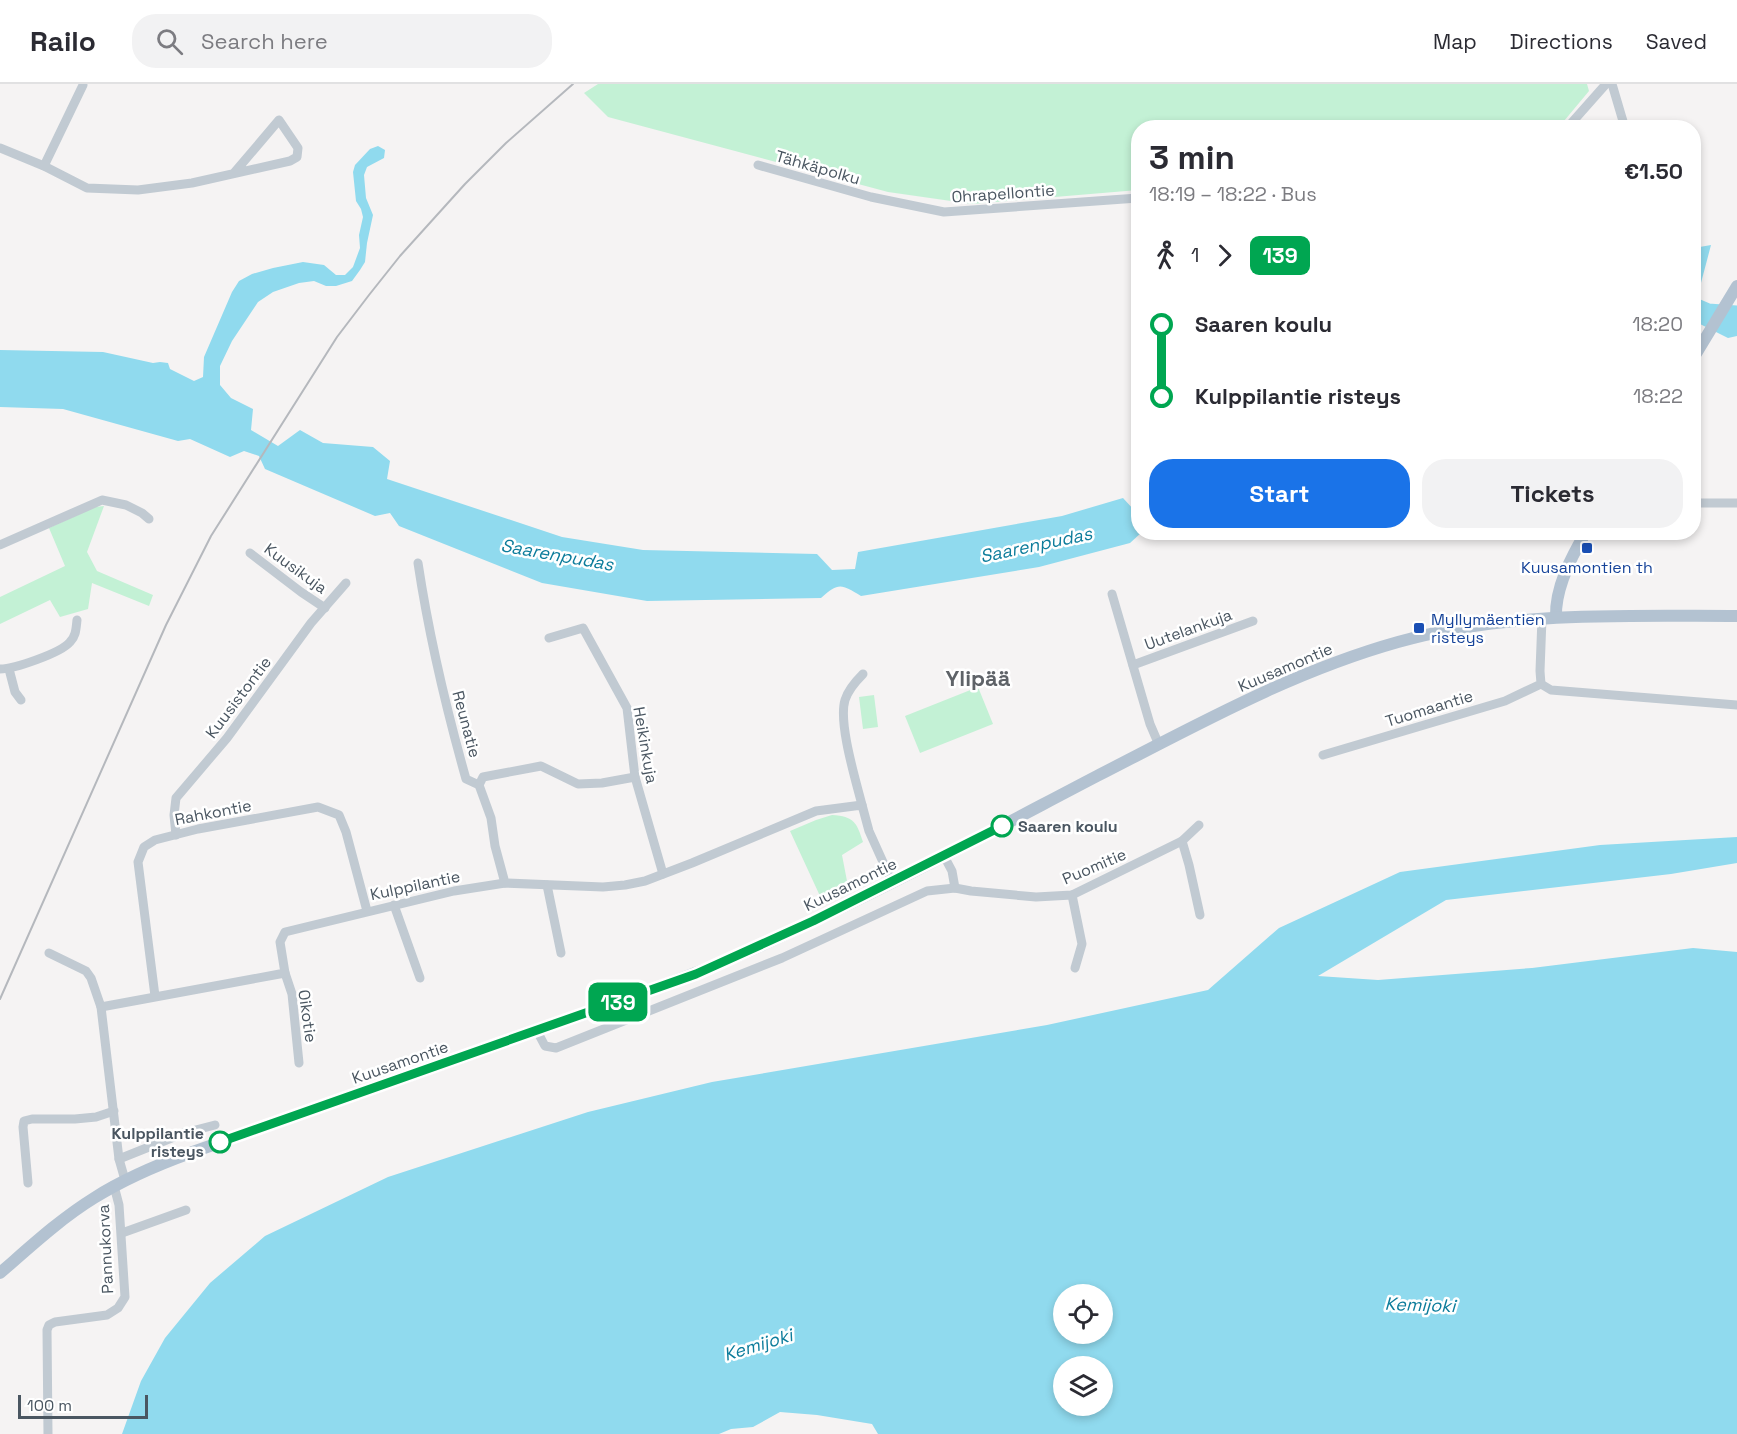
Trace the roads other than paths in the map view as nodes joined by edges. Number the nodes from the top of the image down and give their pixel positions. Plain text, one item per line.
1 (1606, 84) edge
2 (1612, 84) edge
3 (83, 85) edge
4 (1574, 120) edge
5 (1623, 120) edge
6 (0, 148) edge
7 (758, 165) dead end
8 (44, 166) junction
9 (234, 173) junction
10 (871, 197) joint
11 (1131, 199) edge
12 (1737, 286) edge
13 (1701, 346) edge
14 (1701, 503) edge
15 (1737, 503) edge
16 (149, 519) dead end
17 (1581, 540) edge
18 (0, 545) edge
19 (250, 553) dead end
20 (418, 563) dead end
21 (346, 583) dead end
22 (1112, 594) dead end
23 (325, 608) junction
24 (1737, 616) edge
25 (1556, 617) junction
26 (1542, 618) junction
27 (77, 620) dead end
28 (1253, 621) dead end
29 (549, 638) dead end
30 (1133, 665) junction
31 (4, 669) edge
32 (863, 674) dead end
33 (1542, 684) junction
34 (21, 700) dead end
35 (1737, 705) edge
36 (1159, 745) junction
37 (1323, 755) dead end
38 (634, 777) junction
39 (479, 785) junction
40 (861, 806) junction
41 (1199, 825) dead end
42 (176, 835) junction
43 (1182, 841) junction
44 (944, 856) junction
45 (663, 874) junction
46 (892, 882) junction
47 (505, 883) junction
48 (547, 885) junction
49 (955, 888) junction
50 (1072, 895) junction
51 (394, 905) junction
52 (367, 911) junction
53 (1200, 915) dead end
54 (49, 953) dead end
55 (561, 953) dead end
56 (1075, 968) dead end
57 (285, 973) junction
58 (420, 978) dead end
59 (155, 996) junction
60 (101, 1006) junction
61 (537, 1031) junction
62 (298, 1063) dead end
63 (114, 1112) junction
64 (215, 1125) dead end
65 (119, 1159) junction
66 (28, 1183) dead end
67 (120, 1183) junction
68 (186, 1210) dead end
69 (122, 1233) junction
70 (0, 1273) edge
71 (48, 1434) edge

1 - 4 street
2 - 5 street
3 - 8 street
6 - 8 street
7 - 10 street, Tähkäpolku
8 - 9 street
9 - 9 street
10 - 11 street, Ohrapellontie
12 - 13 main road
14 - 15 street
16 - 18 street
17 - 25 main road
19 - 23 street, Kuusikuja
20 - 39 street, Reunatie
21 - 23 street, Kuusistontie
22 - 30 street, Uutelankuja
23 - 42 street, Kuusistontie
24 - 25 main road, Kuusamontie
25 - 26 main road, Kuusamontie
26 - 33 street
26 - 36 main road, Kuusamontie
27 - 31 street
28 - 30 street, Uutelankuja
29 - 38 street, Heikinkuja
30 - 36 street, Uutelankuja
31 - 34 street
32 - 40 street
33 - 35 street
33 - 37 street, Tuomaantie
36 - 44 main road, Kuusamontie
38 - 39 street
38 - 45 street, Heikinkuja
39 - 47 street, Reunatie
40 - 45 street, Kulppilantie
40 - 46 street
41 - 43 street, Puomitie
42 - 52 street, Rahkontie
42 - 59 street, Rahkontie
43 - 50 street, Puomitie
43 - 53 street
44 - 46 main road, Kuusamontie
44 - 49 street
45 - 48 street, Kulppilantie
46 - 61 main road, Kuusamontie
47 - 48 street, Kulppilantie
47 - 51 street, Kulppilantie
48 - 55 street
49 - 50 street, Puomitie
49 - 61 street, Puomitie
50 - 56 street
51 - 52 street, Kulppilantie
51 - 58 street
52 - 57 street, Kulppilantie
54 - 60 street
57 - 59 street
57 - 62 street, Oikotie
59 - 60 street
60 - 63 street
61 - 67 main road, Kuusamontie
63 - 65 street
63 - 66 street
64 - 65 street
65 - 67 street
67 - 69 street, Pannukorva
67 - 70 main road, Kuusamontie
68 - 69 street
69 - 71 street, Pannukorva

